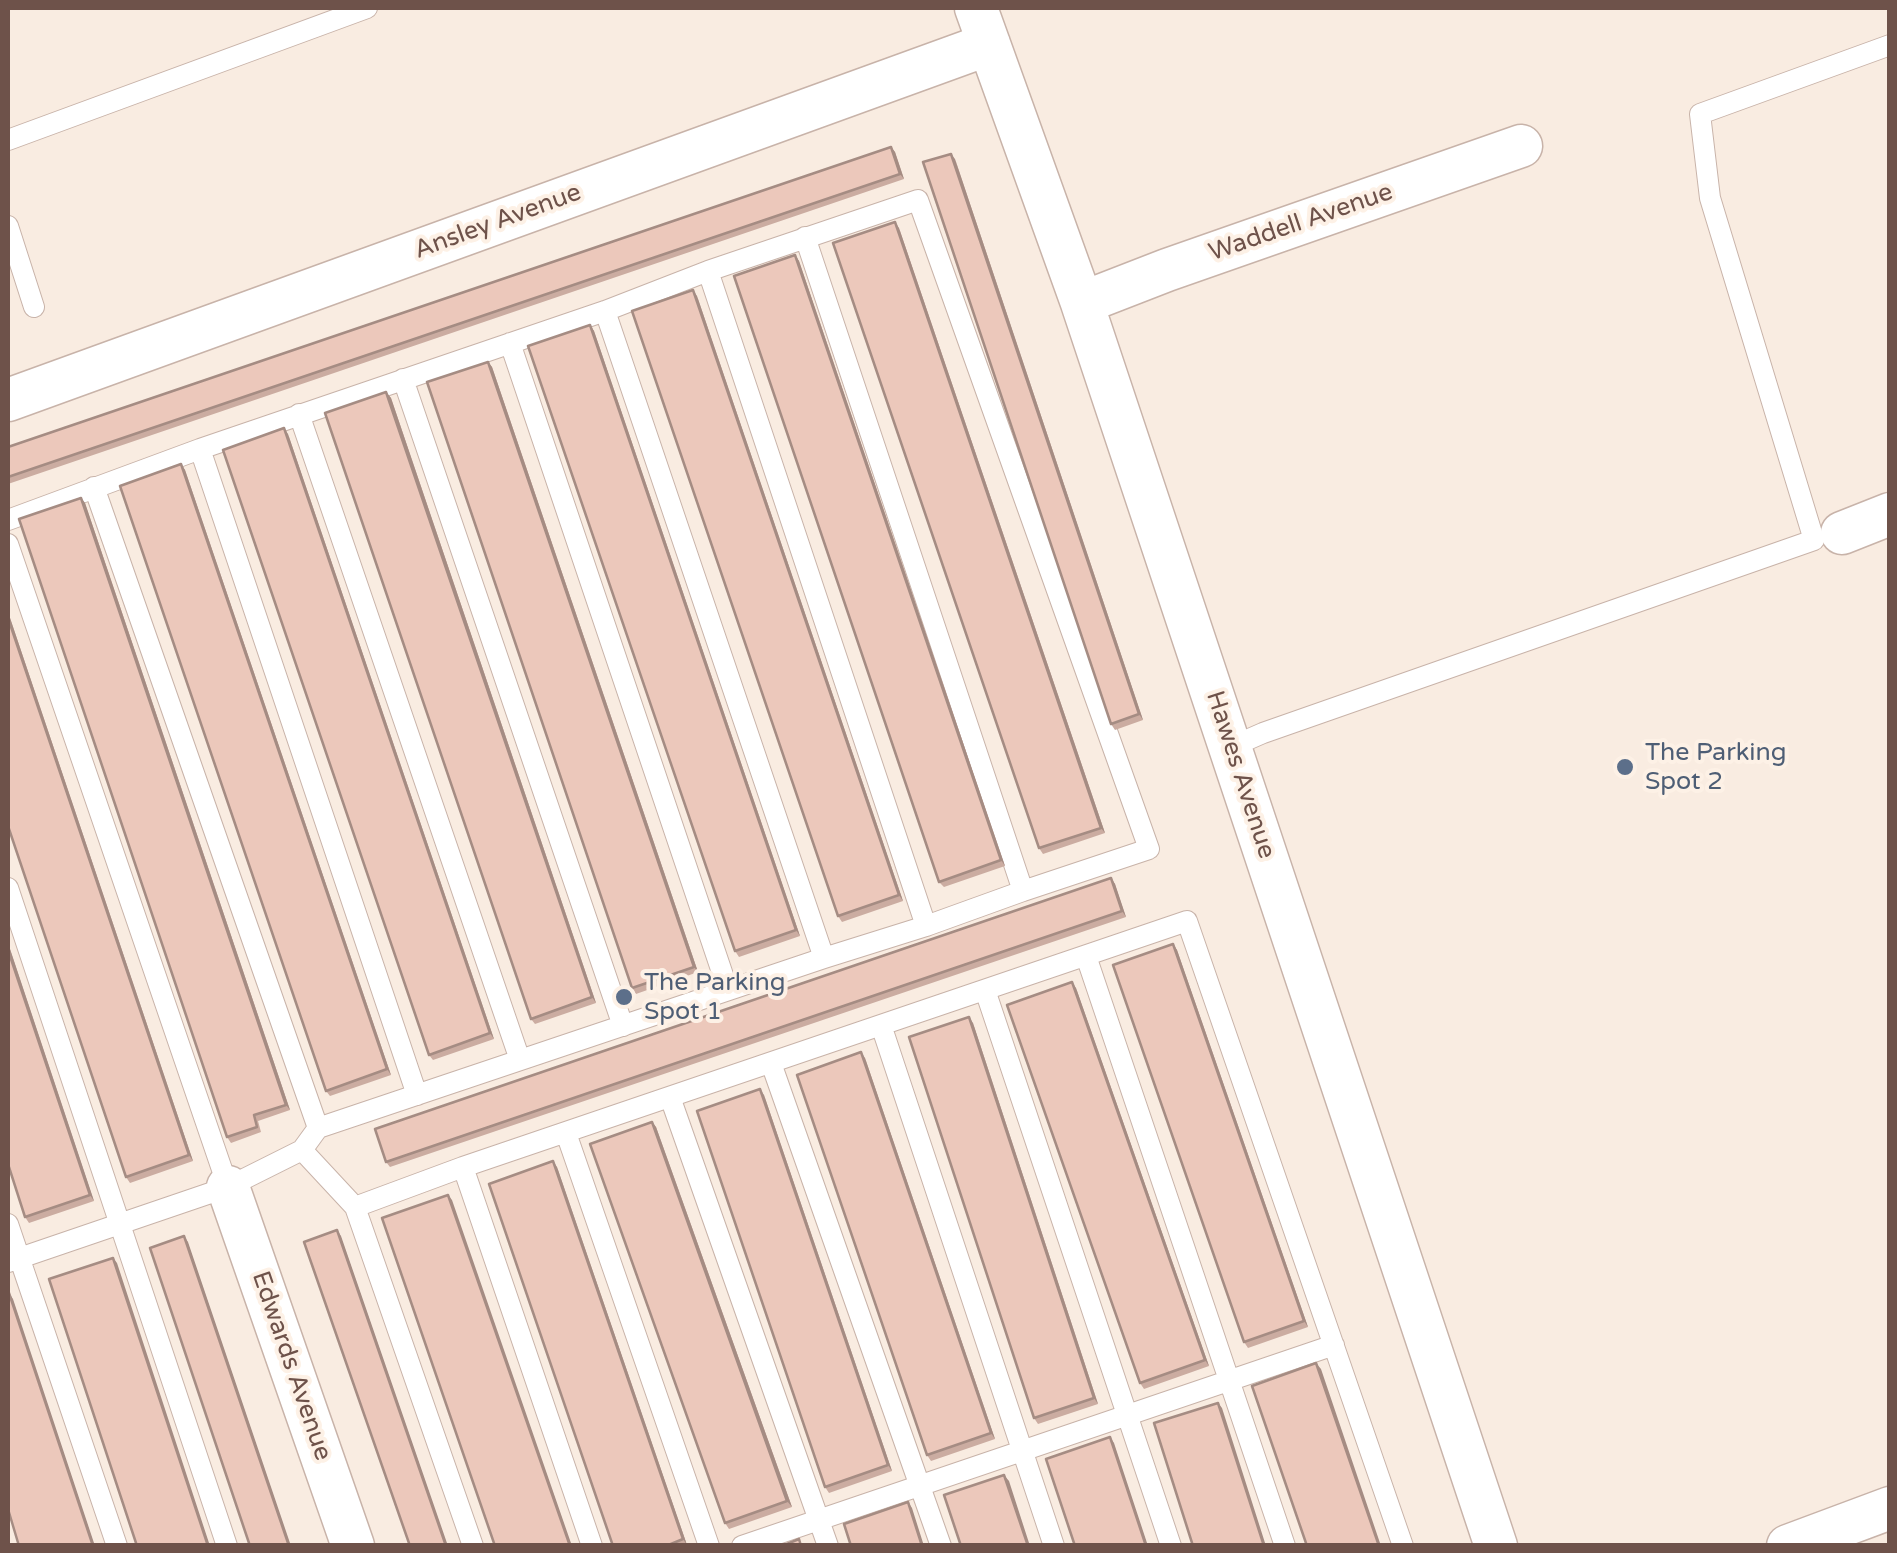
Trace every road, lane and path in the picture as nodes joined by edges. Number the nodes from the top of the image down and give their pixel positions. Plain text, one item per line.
1 (367, 8) edge
2 (982, 26) edge
3 (1890, 45) edge
4 (8, 140) edge
5 (1521, 146) dead end
6 (8, 226) edge
7 (805, 237) junction
8 (708, 271) junction
9 (1082, 303) junction
10 (34, 306) dead end
11 (605, 310) junction
12 (510, 343) junction
13 (403, 379) junction
14 (8, 400) edge
15 (299, 414) junction
16 (200, 448) junction
17 (94, 487) junction
18 (1890, 514) edge
19 (8, 520) edge
20 (1842, 532) dead end
21 (8, 544) edge
22 (1231, 746) junction
23 (8, 888) edge
24 (1022, 890) junction
25 (926, 926) junction
26 (1086, 956) junction
27 (824, 958) junction
28 (728, 990) junction
29 (985, 990) junction
30 (881, 1025) junction
31 (623, 1026) junction
32 (520, 1060) junction
33 (771, 1063) junction
34 (417, 1095) junction
35 (670, 1097) junction
36 (318, 1128) junction
37 (566, 1133) junction
38 (302, 1150) junction
39 (462, 1168) junction
40 (228, 1187) junction
41 (355, 1208) junction
42 (8, 1224) edge
43 (120, 1224) junction
44 (13, 1260) edge
45 (1334, 1345) junction
46 (1230, 1381) junction
47 (1128, 1415) junction
48 (1022, 1450) junction
49 (920, 1486) junction
50 (1890, 1508) edge
51 (819, 1520) junction
52 (117, 1546) edge
53 (227, 1546) edge
54 (353, 1546) edge
55 (472, 1546) edge
56 (592, 1546) edge
57 (709, 1546) edge
58 (742, 1546) edge
59 (828, 1546) edge
60 (942, 1546) edge
61 (1054, 1546) edge
62 (1171, 1546) edge
63 (1285, 1546) edge
64 (1403, 1546) edge
65 (1496, 1546) edge
66 (1788, 1546) edge

1 - 4 lane
2 - 9 street, Hawes Avenue
2 - 14 street, Ansley Avenue
3 - 22 lane
5 - 9 street, Waddell Avenue
6 - 10 lane
7 - 8 lane
7 - 24 lane
7 - 24 lane
8 - 11 lane
8 - 25 lane
9 - 22 street, Hawes Avenue
11 - 12 lane
11 - 27 lane
12 - 13 lane
12 - 28 lane
13 - 15 lane
13 - 31 lane
15 - 16 lane
15 - 32 lane
16 - 17 lane
16 - 34 lane
17 - 19 lane
17 - 36 lane
18 - 20 street
21 - 40 lane
22 - 65 street, Hawes Avenue
23 - 43 lane
24 - 25 lane
25 - 27 lane
26 - 29 lane
26 - 45 lane
26 - 46 lane
27 - 28 lane
28 - 31 lane
29 - 30 lane
29 - 47 lane
30 - 33 lane
30 - 48 lane
31 - 32 lane
32 - 34 lane
33 - 35 lane
33 - 49 lane
34 - 36 lane
35 - 37 lane
35 - 51 lane
36 - 38 lane
37 - 39 lane
37 - 57 lane
38 - 40 lane
38 - 41 lane
39 - 41 lane
39 - 56 lane
40 - 43 lane
40 - 54 street, Edwards Avenue
41 - 55 lane
42 - 44 lane
43 - 44 lane
43 - 53 lane
44 - 52 lane
45 - 46 lane
45 - 64 lane
46 - 47 lane
46 - 63 lane
47 - 48 lane
47 - 62 lane
48 - 49 lane
48 - 61 lane
49 - 51 lane
49 - 60 lane
50 - 66 street
51 - 58 lane
51 - 59 lane

